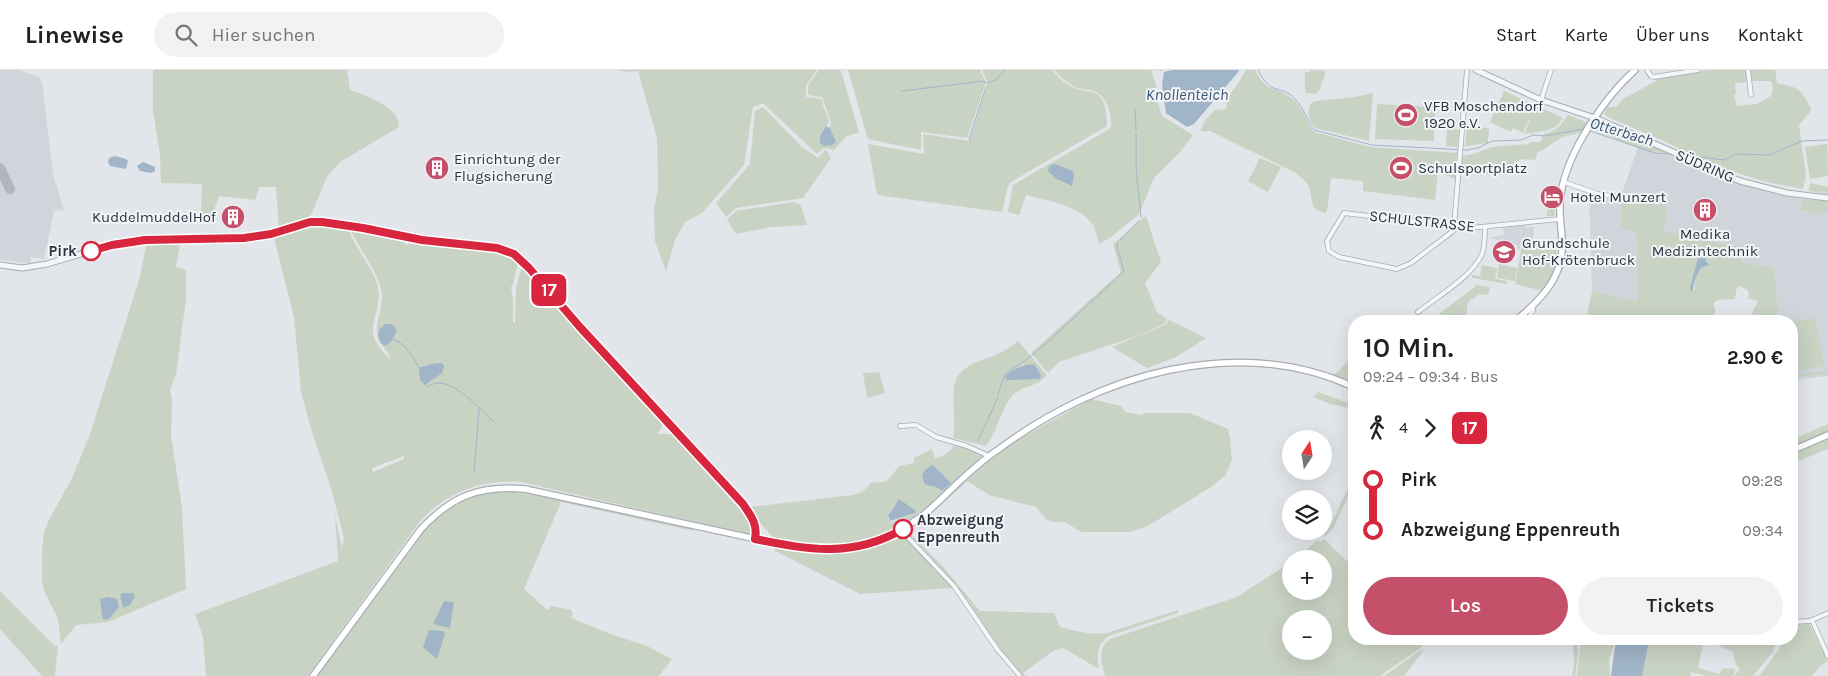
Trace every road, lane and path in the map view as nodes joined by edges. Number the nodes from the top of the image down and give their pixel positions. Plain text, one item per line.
1 (1467, 70) edge
2 (1476, 70) edge
3 (1551, 70) edge
4 (1635, 70) edge
5 (1647, 70) edge
6 (1698, 70) edge
7 (1748, 70) edge
8 (1751, 95) dead end
9 (1541, 100) junction
10 (1594, 118) junction
11 (1564, 182) junction
12 (1620, 197) dead end
13 (1828, 198) edge
14 (1560, 219) junction
15 (1454, 226) junction
16 (1485, 227) junction
17 (0, 265) edge
18 (1533, 307) junction
19 (1418, 312) dead end
20 (1523, 315) edge
21 (1530, 315) edge
22 (1348, 385) edge
23 (900, 426) dead end
24 (1828, 435) edge
25 (1798, 448) edge
26 (989, 456) junction
27 (900, 530) junction
28 (755, 539) junction
29 (1828, 613) edge
30 (1812, 620) junction
31 (1798, 621) edge
32 (1828, 656) edge
33 (313, 676) edge
34 (1020, 676) edge

1 - 15 street
2 - 9 street, SÜDRING
3 - 9 street
4 - 10 main road
5 - 6 street
7 - 8 street
9 - 10 street, SÜDRING
10 - 11 main road
10 - 13 street, SÜDRING
11 - 12 street
11 - 14 main road
14 - 16 street, SCHULSTRASSE
14 - 18 main road
15 - 15 street, SCHULSTRASSE
15 - 16 street, SCHULSTRASSE
16 - 19 street
17 - 28 street
18 - 20 main road
18 - 21 street
22 - 26 main road
23 - 26 street
24 - 25 main road
26 - 27 main road
27 - 28 main road
27 - 34 street
28 - 33 main road
29 - 30 street
30 - 31 street
30 - 32 street

